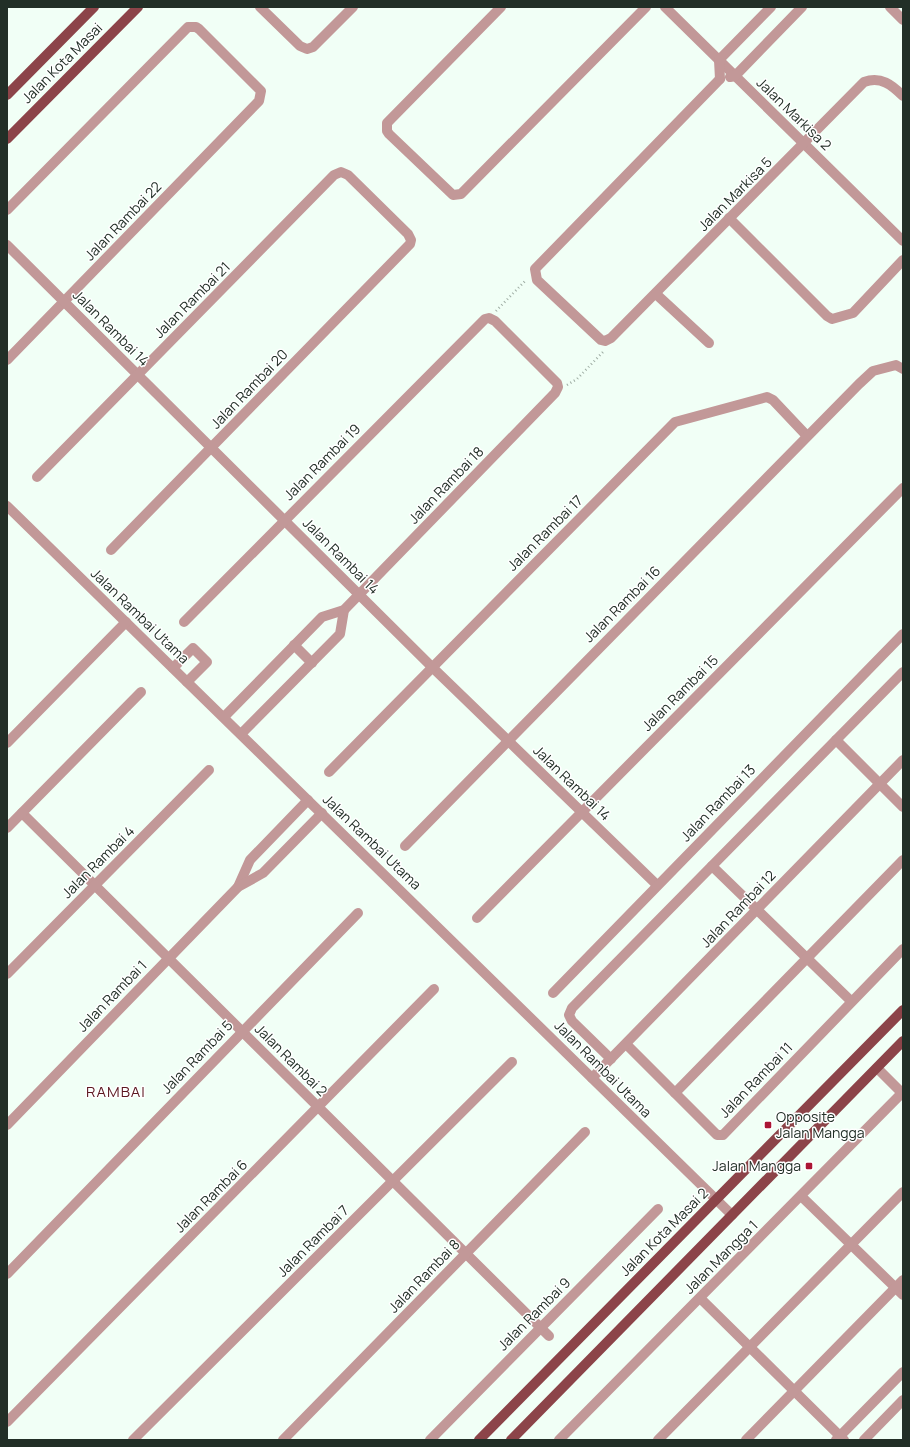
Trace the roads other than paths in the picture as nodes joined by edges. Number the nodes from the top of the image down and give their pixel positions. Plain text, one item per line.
1 (94, 7) edge
2 (138, 7) edge
3 (260, 7) edge
4 (353, 7) edge
5 (501, 7) edge
6 (646, 7) edge
7 (665, 7) edge
8 (771, 7) edge
9 (802, 7) edge
10 (890, 7) edge
11 (903, 20) edge
12 (719, 60) junction
13 (735, 76) junction
14 (720, 79) junction
15 (7, 95) edge
16 (903, 96) edge
17 (7, 139) edge
18 (805, 144) junction
19 (7, 210) edge
20 (729, 218) junction
21 (903, 241) edge
22 (7, 245) edge
23 (406, 249) joint
24 (903, 260) edge
25 (656, 294) junction
26 (64, 302) junction
27 (709, 343) dead end
28 (7, 360) edge
29 (903, 369) edge
30 (138, 374) junction
31 (554, 395) joint
32 (807, 436) junction
33 (212, 447) junction
34 (38, 477) dead end
35 (903, 488) edge
36 (7, 506) edge
37 (284, 520) junction
38 (112, 550) dead end
39 (359, 595) junction
40 (344, 610) junction
41 (126, 622) junction
42 (184, 622) dead end
43 (903, 634) edge
44 (294, 646) junction
45 (312, 663) junction
46 (432, 667) junction
47 (173, 668) junction
48 (903, 672) edge
49 (188, 682) junction
50 (141, 692) dead end
51 (224, 717) junction
52 (241, 734) junction
53 (507, 740) junction
54 (836, 740) junction
55 (7, 743) edge
56 (903, 760) edge
57 (209, 770) dead end
58 (328, 772) dead end
59 (880, 784) junction
60 (308, 800) junction
61 (903, 807) edge
62 (582, 812) junction
63 (22, 813) junction
64 (322, 813) junction
65 (7, 828) edge
66 (405, 846) dead end
67 (903, 860) edge
68 (712, 866) junction
69 (657, 885) junction
70 (94, 886) junction
71 (238, 887) junction
72 (758, 909) junction
73 (358, 913) dead end
74 (477, 918) dead end
75 (903, 948) edge
76 (808, 957) junction
77 (168, 958) junction
78 (7, 974) edge
79 (434, 989) dead end
80 (553, 993) dead end
81 (852, 1001) junction
82 (903, 1010) edge
83 (242, 1031) junction
84 (903, 1041) edge
85 (626, 1044) junction
86 (610, 1059) junction
87 (512, 1062) dead end
88 (877, 1068) junction
89 (592, 1078) junction
90 (675, 1093) junction
91 (902, 1093) edge
92 (318, 1107) junction
93 (7, 1125) edge
94 (585, 1132) dead end
95 (392, 1182) junction
96 (903, 1192) edge
97 (800, 1196) junction
98 (716, 1200) junction
99 (658, 1209) dead end
100 (732, 1215) junction
101 (851, 1245) junction
102 (465, 1254) junction
103 (7, 1274) edge
104 (903, 1280) edge
105 (895, 1288) junction
106 (903, 1296) edge
107 (700, 1298) junction
108 (540, 1328) junction
109 (549, 1336) dead end
110 (750, 1347) junction
111 (903, 1372) edge
112 (795, 1390) junction
113 (903, 1400) edge
114 (7, 1422) edge
115 (840, 1439) edge
116 (133, 1440) edge
117 (283, 1440) edge
118 (430, 1440) edge
119 (479, 1440) edge
120 (511, 1440) edge
121 (561, 1440) edge
122 (658, 1440) edge
123 (746, 1440) edge
124 (864, 1440) edge

1 - 15 main road, Jalan Kota Masai
2 - 17 main road, Jalan Kota Masai
3 - 4 street
5 - 6 street
7 - 12 street, Jalan Markisa 2
8 - 12 street
9 - 13 street
10 - 11 street
12 - 13 street, Jalan Markisa 2
12 - 14 street
13 - 14 street
13 - 18 street, Jalan Markisa 2
14 - 25 street, Jalan Markisa 5
16 - 18 street, Jalan Markisa 5
18 - 20 street, Jalan Markisa 5
18 - 21 street, Jalan Markisa 2
19 - 26 street, Jalan Rambai 22
20 - 24 street
20 - 25 street, Jalan Markisa 5
22 - 26 street, Jalan Rambai 14
23 - 30 street, Jalan Rambai 21
23 - 33 street, Jalan Rambai 20
25 - 27 street
26 - 28 street, Jalan Rambai 22
26 - 30 street, Jalan Rambai 14
29 - 32 street, Jalan Rambai 16
30 - 33 street, Jalan Rambai 14
30 - 34 street, Jalan Rambai 21
31 - 37 street, Jalan Rambai 19
31 - 39 street, Jalan Rambai 18
32 - 46 street, Jalan Rambai 17
32 - 53 street, Jalan Rambai 16
33 - 37 street, Jalan Rambai 14
33 - 38 street, Jalan Rambai 20
35 - 62 street, Jalan Rambai 15
36 - 41 street, Jalan Rambai Utama
37 - 39 street, Jalan Rambai 14
37 - 42 street, Jalan Rambai 19
39 - 40 street, Jalan Rambai 18
39 - 46 street, Jalan Rambai 14
40 - 44 street
40 - 45 street
41 - 47 street, Jalan Rambai Utama
41 - 55 street
43 - 69 street, Jalan Rambai 13
44 - 45 street
44 - 51 street
45 - 52 street
46 - 53 street, Jalan Rambai 14
46 - 58 street, Jalan Rambai 17
47 - 49 street, Jalan Rambai Utama
47 - 49 street
48 - 54 street
49 - 51 street, Jalan Rambai Utama
50 - 63 street
51 - 52 street, Jalan Rambai Utama
52 - 60 street, Jalan Rambai Utama
53 - 62 street, Jalan Rambai 14
53 - 66 street, Jalan Rambai 16
54 - 59 street
54 - 68 street
56 - 59 street, Jalan Rambai 12
57 - 70 street, Jalan Rambai 4
59 - 61 street
59 - 72 street, Jalan Rambai 12
60 - 64 street, Jalan Rambai Utama
60 - 71 street, Jalan Rambai 1
62 - 69 street, Jalan Rambai 14
62 - 74 street, Jalan Rambai 15
63 - 65 street
63 - 70 street, Jalan Rambai 2
64 - 71 street, Jalan Rambai 1
64 - 89 street, Jalan Rambai Utama
67 - 76 street
68 - 72 street
68 - 86 street
69 - 80 street, Jalan Rambai 13
70 - 77 street, Jalan Rambai 2
70 - 78 street, Jalan Rambai 4
71 - 77 street, Jalan Rambai 1
72 - 76 street
72 - 85 street, Jalan Rambai 12
73 - 83 street, Jalan Rambai 5
75 - 81 street, Jalan Rambai 11
76 - 81 street
76 - 90 street
77 - 83 street, Jalan Rambai 2
77 - 93 street, Jalan Rambai 1
79 - 92 street, Jalan Rambai 6
81 - 90 street, Jalan Rambai 11
82 - 98 main road, Jalan Kota Masai 2
83 - 92 street, Jalan Rambai 2
83 - 103 street, Jalan Rambai 5
84 - 88 main road
85 - 86 street, Jalan Rambai 12
85 - 90 street, Jalan Rambai 11
86 - 89 street, Jalan Rambai 12
87 - 95 street, Jalan Rambai 7
88 - 91 street
88 - 100 main road
89 - 98 street, Jalan Rambai Utama
91 - 97 street, Jalan Mangga 1
92 - 95 street, Jalan Rambai 2
92 - 114 street, Jalan Rambai 6
94 - 102 street, Jalan Rambai 8
95 - 102 street, Jalan Rambai 2
95 - 116 street, Jalan Rambai 7
96 - 101 street
97 - 101 street
97 - 107 street, Jalan Mangga 1
98 - 100 street, Jalan Rambai Utama
98 - 119 main road, Jalan Kota Masai 2
99 - 108 street, Jalan Rambai 9
100 - 120 main road
101 - 105 street
101 - 110 street
102 - 108 street, Jalan Rambai 2
102 - 117 street, Jalan Rambai 8
104 - 105 street
105 - 106 street
105 - 112 street
107 - 110 street
107 - 121 street, Jalan Mangga 1
108 - 109 street, Jalan Rambai 2
108 - 118 street, Jalan Rambai 9
110 - 112 street
110 - 122 street
111 - 115 street
112 - 115 street
112 - 123 street
113 - 124 street

